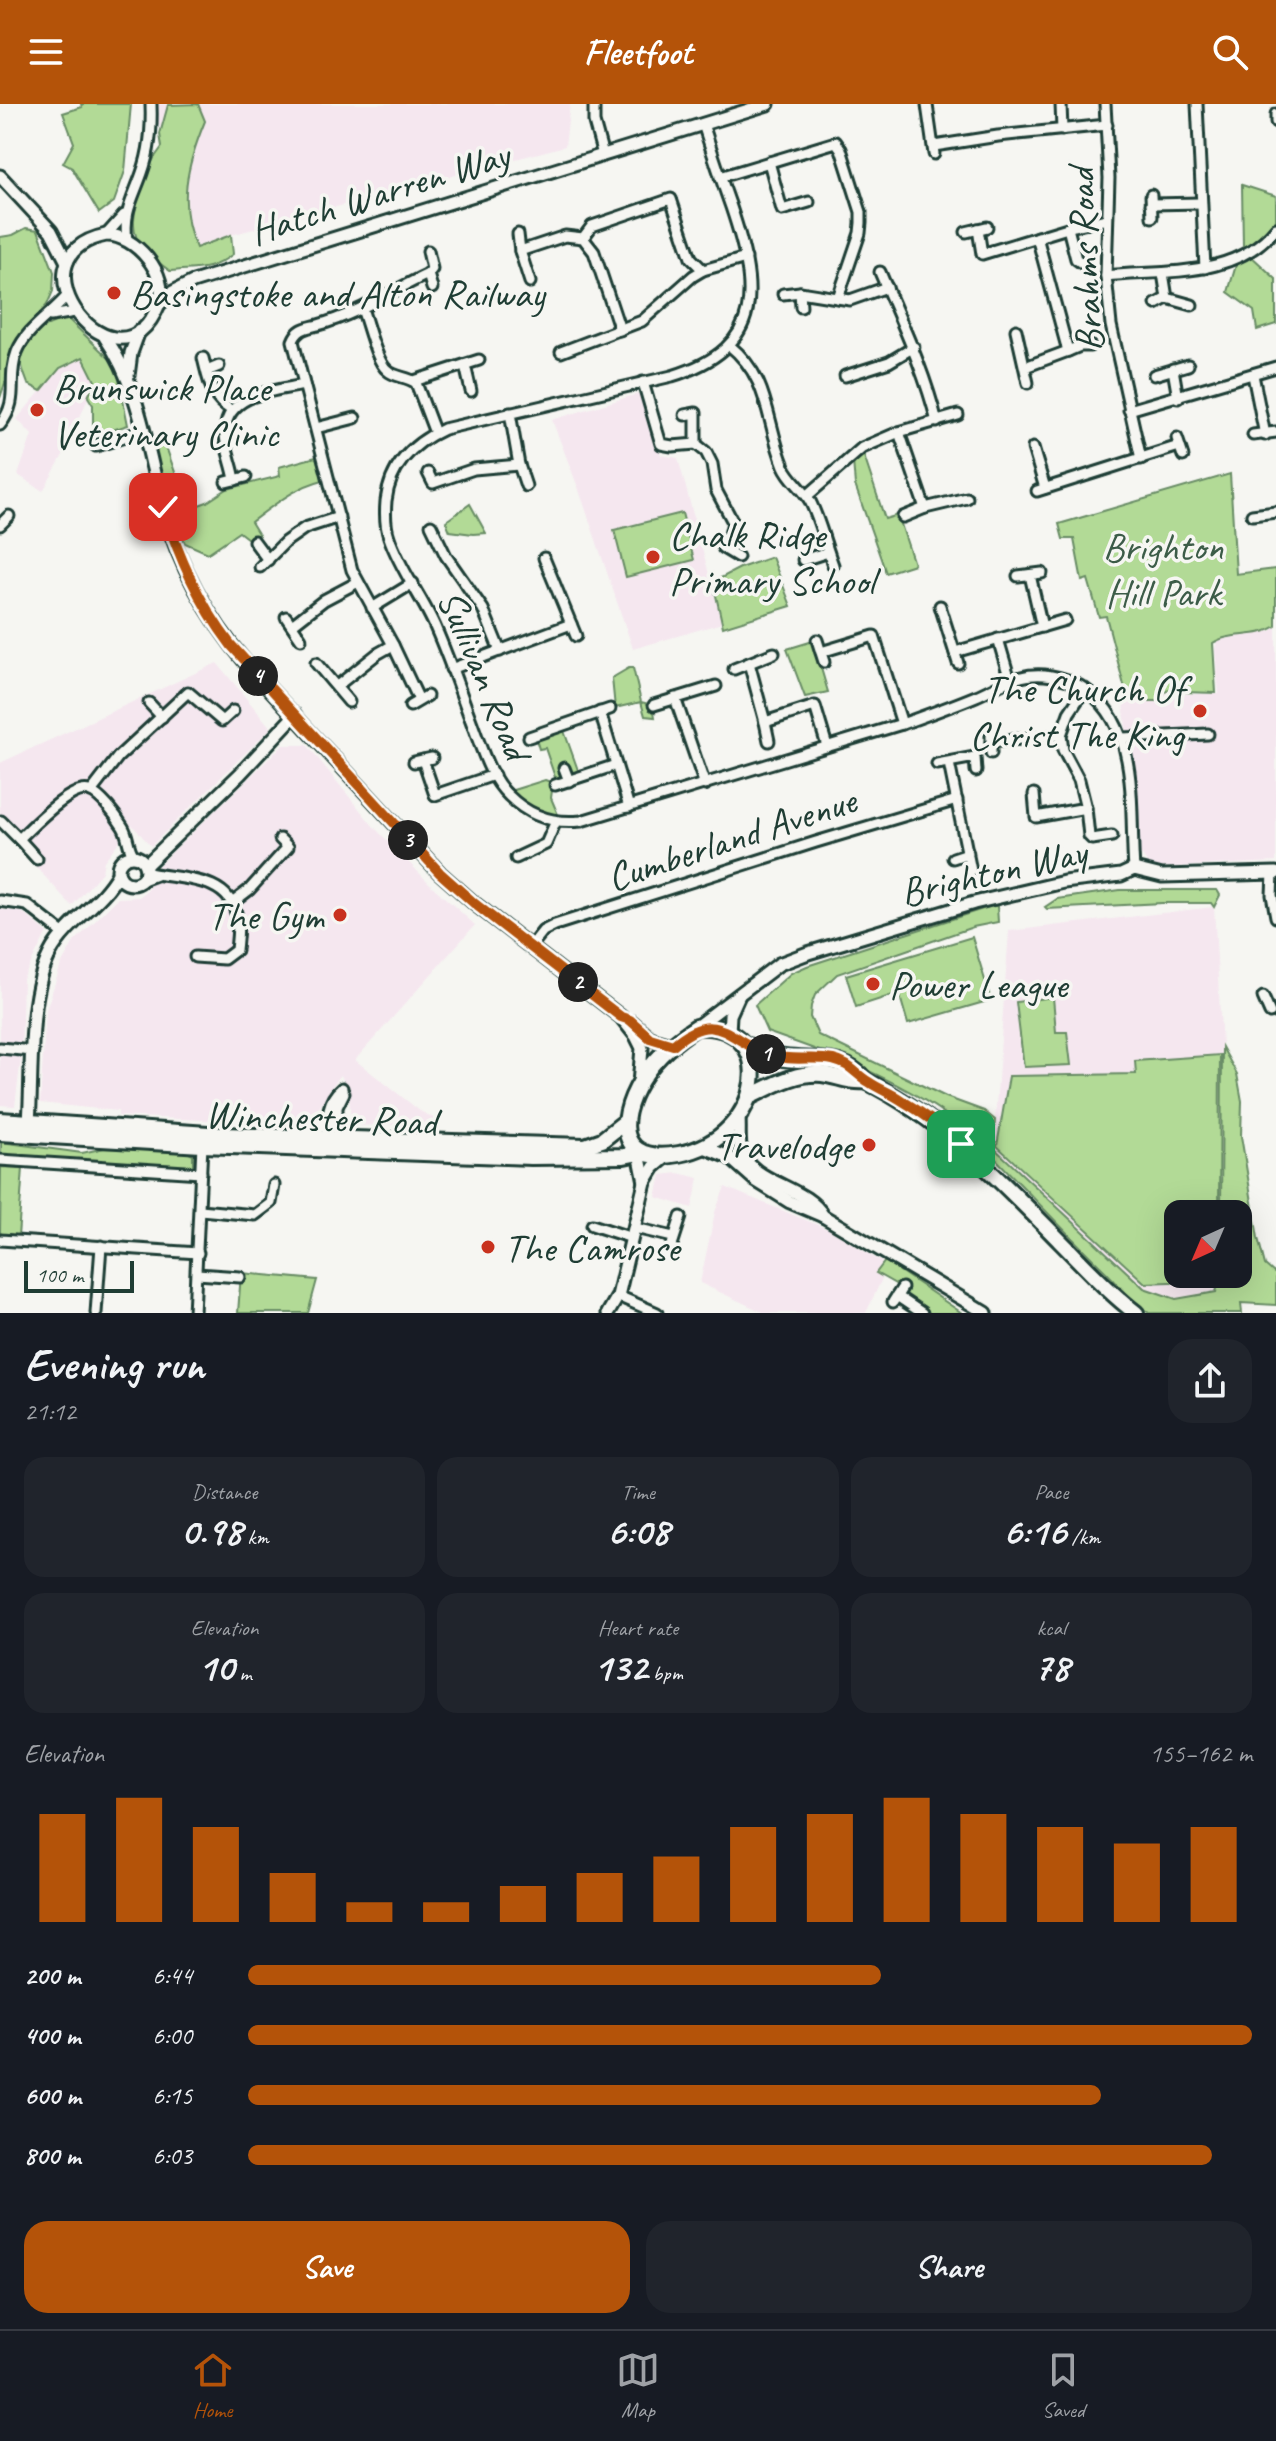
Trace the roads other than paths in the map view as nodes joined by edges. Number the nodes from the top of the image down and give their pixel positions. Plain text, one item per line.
1 (151, 104) edge
2 (594, 104) edge
3 (768, 104) edge
4 (1061, 104) edge
5 (1105, 104) edge
6 (1197, 104) edge
7 (927, 105) edge
8 (1276, 114) edge
9 (1276, 122) edge
10 (703, 124) junction
11 (1107, 125) junction
12 (1062, 130) junction
13 (603, 155) junction
14 (769, 162) junction
15 (0, 176) edge
16 (720, 177) junction
17 (667, 186) dead end
18 (671, 199) junction
19 (809, 202) dead end
20 (1201, 203) junction
21 (126, 212) junction
22 (1152, 217) dead end
23 (1107, 219) junction
24 (1068, 228) junction
25 (51, 231) junction
26 (966, 232) dead end
27 (1275, 233) edge
28 (518, 234) dead end
29 (106, 235) junction
30 (1037, 237) junction
31 (583, 238) junction
32 (127, 241) junction
33 (79, 247) junction
34 (428, 251) dead end
35 (520, 251) junction
36 (746, 258) junction
37 (1075, 261) dead end
38 (67, 262) junction
39 (1205, 268) junction
40 (703, 270) junction
41 (880, 272) dead end
42 (1163, 273) junction
43 (428, 274) junction
44 (1106, 276) junction
45 (159, 277) junction
46 (193, 282) junction
47 (530, 282) dead end
48 (887, 287) junction
49 (432, 288) dead end
50 (800, 292) junction
51 (783, 294) dead end
52 (68, 295) junction
53 (838, 298) junction
54 (1167, 298) junction
55 (1156, 304) dead end
56 (158, 305) junction
57 (1192, 305) dead end
58 (801, 307) dead end
59 (362, 309) junction
60 (75, 312) junction
61 (45, 318) junction
62 (620, 330) junction
63 (1016, 330) dead end
64 (139, 331) junction
65 (105, 337) junction
66 (567, 339) dead end
67 (729, 345) junction
68 (1090, 346) dead end
69 (914, 347) junction
70 (1068, 351) junction
71 (203, 358) dead end
72 (479, 360) dead end
73 (465, 365) junction
74 (1188, 365) dead end
75 (219, 366) dead end
76 (1025, 367) junction
77 (1276, 367) edge
78 (1173, 369) junction
79 (207, 371) junction
80 (1154, 375) dead end
81 (1253, 375) junction
82 (845, 376) dead end
83 (128, 377) junction
84 (414, 381) junction
85 (643, 382) junction
86 (1028, 383) dead end
87 (304, 385) junction
88 (471, 391) dead end
89 (1178, 398) junction
90 (231, 410) junction
91 (1129, 410) junction
92 (510, 413) junction
93 (685, 415) dead end
94 (958, 415) dead end
95 (355, 418) dead end
96 (937, 422) junction
97 (0, 425) edge
98 (316, 428) junction
99 (143, 431) junction
100 (899, 432) junction
101 (1276, 432) edge
102 (435, 433) junction
103 (1253, 435) dead end
104 (1265, 435) junction
105 (696, 444) junction
106 (96, 446) dead end
107 (1180, 447) dead end
108 (1033, 448) dead end
109 (1141, 459) junction
110 (519, 465) junction
111 (428, 473) dead end
112 (246, 477) dead end
113 (526, 486) dead end
114 (807, 496) junction
115 (967, 498) dead end
116 (925, 508) junction
117 (1276, 512) edge
118 (1252, 515) dead end
119 (9, 516) dead end
120 (339, 517) junction
121 (903, 517) dead end
122 (0, 525) edge
123 (431, 525) dead end
124 (254, 541) dead end
125 (828, 552) junction
126 (544, 557) dead end
127 (738, 557) dead end
128 (803, 560) dead end
129 (833, 565) dead end
130 (1042, 573) dead end
131 (1030, 575) junction
132 (1018, 576) dead end
133 (358, 582) junction
134 (413, 583) junction
135 (941, 605) dead end
136 (372, 608) junction
137 (1065, 620) dead end
138 (571, 624) junction
139 (1042, 627) junction
140 (576, 636) dead end
141 (301, 639) dead end
142 (998, 639) junction
143 (817, 640) dead end
144 (393, 645) junction
145 (500, 651) junction
146 (955, 652) junction
147 (774, 653) dead end
148 (316, 663) dead end
149 (749, 663) junction
150 (958, 663) dead end
151 (451, 669) junction
152 (734, 669) dead end
153 (1010, 680) junction
154 (337, 686) junction
155 (717, 686) dead end
156 (1085, 689) junction
157 (675, 698) junction
158 (419, 701) dead end
159 (349, 702) dead end
160 (149, 703) dead end
161 (654, 705) dead end
162 (233, 711) dead end
163 (295, 715) junction
164 (162, 717) junction
165 (765, 722) junction
166 (902, 724) junction
167 (991, 731) dead end
168 (1208, 734) dead end
169 (1061, 735) junction
170 (529, 737) dead end
171 (1123, 738) junction
172 (769, 741) dead end
173 (827, 746) junction
174 (423, 760) dead end
175 (949, 763) junction
176 (937, 764) dead end
177 (616, 765) junction
178 (564, 768) dead end
179 (976, 771) dead end
180 (494, 775) junction
181 (569, 781) junction
182 (555, 785) dead end
183 (705, 785) junction
184 (91, 792) junction
185 (1034, 794) dead end
186 (957, 800) junction
187 (629, 807) junction
188 (1086, 808) junction
189 (1, 821) edge
190 (556, 821) junction
191 (1112, 836) dead end
192 (19, 839) junction
193 (280, 839) dead end
194 (968, 853) junction
195 (516, 858) dead end
196 (953, 858) dead end
197 (37, 859) dead end
198 (139, 865) junction
199 (1134, 869) junction
200 (971, 871) dead end
201 (1275, 873) edge
202 (122, 878) junction
203 (0, 901) edge
204 (232, 903) junction
205 (1276, 917) edge
206 (64, 934) junction
207 (531, 946) junction
208 (195, 957) dead end
209 (739, 995) junction
210 (621, 1017) junction
211 (696, 1027) junction
212 (729, 1032) junction
213 (742, 1043) junction
214 (673, 1045) junction
215 (0, 1048) edge
216 (33, 1051) junction
217 (866, 1081) junction
218 (639, 1085) junction
219 (751, 1096) junction
220 (739, 1119) junction
221 (0, 1120) edge
222 (626, 1121) junction
223 (29, 1122) junction
224 (0, 1133) edge
225 (331, 1139) junction
226 (202, 1145) junction
227 (704, 1147) junction
228 (639, 1153) junction
229 (667, 1156) junction
230 (0, 1160) edge
231 (201, 1173) junction
232 (645, 1182) junction
233 (274, 1185) dead end
234 (791, 1190) junction
235 (797, 1206) junction
236 (200, 1210) junction
237 (820, 1210) junction
238 (681, 1217) dead end
239 (592, 1225) dead end
240 (634, 1233) junction
241 (673, 1237) junction
242 (0, 1240) edge
243 (101, 1246) junction
244 (671, 1248) dead end
245 (198, 1253) junction
246 (197, 1274) junction
247 (240, 1277) dead end
248 (943, 1289) junction
249 (897, 1295) dead end
250 (618, 1296) junction
251 (96, 1313) edge
252 (194, 1313) edge
253 (608, 1313) edge
254 (657, 1313) edge
255 (922, 1313) edge
256 (975, 1313) edge
257 (986, 1313) edge
258 (1136, 1313) edge

1 - 21 street
2 - 13 street
3 - 10 street, Hatch Warren Way
4 - 12 street
5 - 11 street, Brahms Road
6 - 20 street
7 - 12 street
8 - 9 street
10 - 13 street, Hatch Warren Way
10 - 16 street, Sullivan Road
11 - 12 street
11 - 23 street, Brahms Road
13 - 46 street, Hatch Warren Way
14 - 16 street
14 - 19 street
14 - 53 street
15 - 25 street
16 - 36 street, Sullivan Road
17 - 18 street
18 - 31 street
18 - 40 street
20 - 22 street
20 - 39 street
21 - 29 street
21 - 32 street
23 - 24 street
23 - 44 street, Brahms Road
24 - 30 street
24 - 37 street
25 - 33 street
25 - 38 street
26 - 30 street
27 - 39 street
28 - 35 street
29 - 32 street
29 - 33 street
30 - 70 street
31 - 35 street
31 - 62 street
32 - 45 street
33 - 38 street
34 - 43 street
35 - 47 street
36 - 40 street
36 - 67 street, Sullivan Road
38 - 52 street
39 - 42 street
40 - 62 street
41 - 48 street
42 - 44 street
42 - 54 street
43 - 49 street
43 - 59 street
44 - 91 street, Brahms Road
45 - 46 street, Hatch Warren Way
45 - 56 street
46 - 56 street, Hatch Warren Way
48 - 53 street
48 - 69 street
50 - 51 street
50 - 53 street
50 - 58 street
52 - 60 street
52 - 61 street
54 - 55 street
54 - 57 street
56 - 64 street
59 - 84 street
59 - 87 street
60 - 61 street
60 - 65 street
61 - 97 street
62 - 66 street
63 - 76 street
64 - 65 street
64 - 83 street
65 - 83 street
67 - 85 street, Sullivan Road
67 - 114 street
68 - 70 street
69 - 82 street
69 - 96 street
70 - 76 street
71 - 79 street
72 - 73 street
73 - 84 street
73 - 88 street
74 - 78 street
75 - 79 street
76 - 86 street
77 - 81 street
78 - 80 street
78 - 89 street
79 - 90 street
81 - 89 street
81 - 104 street
83 - 99 street
84 - 102 street
85 - 92 street, Sullivan Road
85 - 105 street
87 - 90 street
87 - 98 street
89 - 91 street
90 - 112 street
91 - 109 street, Brahms Road
92 - 102 street, Sullivan Road
92 - 110 street
93 - 105 street
94 - 96 street
95 - 98 street
96 - 100 street
98 - 120 street
99 - 106 street
99 - 163 street
100 - 114 street
100 - 116 street
101 - 104 street
102 - 134 street, Sullivan Road
103 - 104 street
105 - 127 street
107 - 109 street
108 - 109 street
110 - 111 street
110 - 113 street
114 - 125 street
115 - 116 street
116 - 121 street
117 - 118 street
119 - 122 street
120 - 124 street
120 - 133 street
123 - 145 street
125 - 128 street
125 - 129 street
126 - 138 street
130 - 131 street
131 - 132 street
131 - 139 street
133 - 136 street
133 - 141 street
134 - 136 street
134 - 151 street, Sullivan Road
135 - 146 street
136 - 144 street
137 - 139 street
138 - 140 street
138 - 145 street
139 - 142 street
142 - 146 street
142 - 153 street
143 - 166 street
144 - 154 street
144 - 158 street
145 - 151 street
146 - 150 street
147 - 149 street
148 - 154 street
149 - 152 street
149 - 165 street
151 - 180 street, Sullivan Road
153 - 156 street, Sullivan Road
153 - 166 street, Sullivan Road
154 - 159 street
155 - 157 street
156 - 169 street
156 - 171 street, Sullivan Road
157 - 161 street
157 - 183 street
160 - 164 street
162 - 164 street
163 - 198 street
163 - 207 street
164 - 184 street
165 - 172 street
165 - 173 street
166 - 173 street, Sullivan Road
167 - 169 street
168 - 171 street
169 - 188 street
170 - 177 street
171 - 199 street, Sullivan Road
173 - 183 street, Sullivan Road
174 - 180 street
175 - 176 street
175 - 179 street
175 - 186 street
177 - 181 street
177 - 187 street
178 - 181 street
180 - 190 street, Sullivan Road
181 - 182 street
183 - 187 street, Sullivan Road
184 - 192 street
184 - 198 street
185 - 188 street
186 - 194 street
186 - 207 street, Cumberland Avenue
187 - 190 street, Sullivan Road
188 - 191 street
189 - 192 street
190 - 195 street
192 - 197 street
193 - 204 street
194 - 196 street
194 - 200 street
198 - 202 street
198 - 202 street
198 - 204 street
199 - 201 street, Brighton Way
199 - 209 street, Brighton Way
201 - 205 street
202 - 206 street
203 - 206 street
204 - 208 street
206 - 216 street
207 - 210 street
209 - 211 street, Brighton Way
209 - 212 street
210 - 214 street
210 - 218 street
211 - 212 main road
211 - 214 main road
212 - 213 main road
213 - 217 main road
213 - 219 main road
214 - 218 main road
215 - 216 street
216 - 223 street
217 - 219 main road
217 - 258 main road
218 - 222 main road
219 - 220 main road
220 - 227 main road
220 - 234 street
221 - 223 main road, Winchester Road
222 - 225 main road, Winchester Road
222 - 228 main road
223 - 225 main road, Winchester Road
224 - 226 main road, Winchester Road
225 - 225 street
225 - 226 main road, Winchester Road
225 - 228 main road, Winchester Road
226 - 231 street
227 - 229 main road
227 - 235 street
228 - 229 main road
228 - 232 street
229 - 232 street
230 - 231 street
231 - 236 street
232 - 240 street
233 - 236 street
234 - 235 street
234 - 237 street
235 - 237 street
236 - 245 street
237 - 248 street
238 - 241 street
239 - 240 street
240 - 241 street
240 - 250 street
241 - 244 street
242 - 243 street
243 - 245 street
243 - 251 street
245 - 246 street
246 - 247 street
246 - 252 street
248 - 256 street
248 - 257 street
249 - 255 street
250 - 253 street
250 - 254 street

